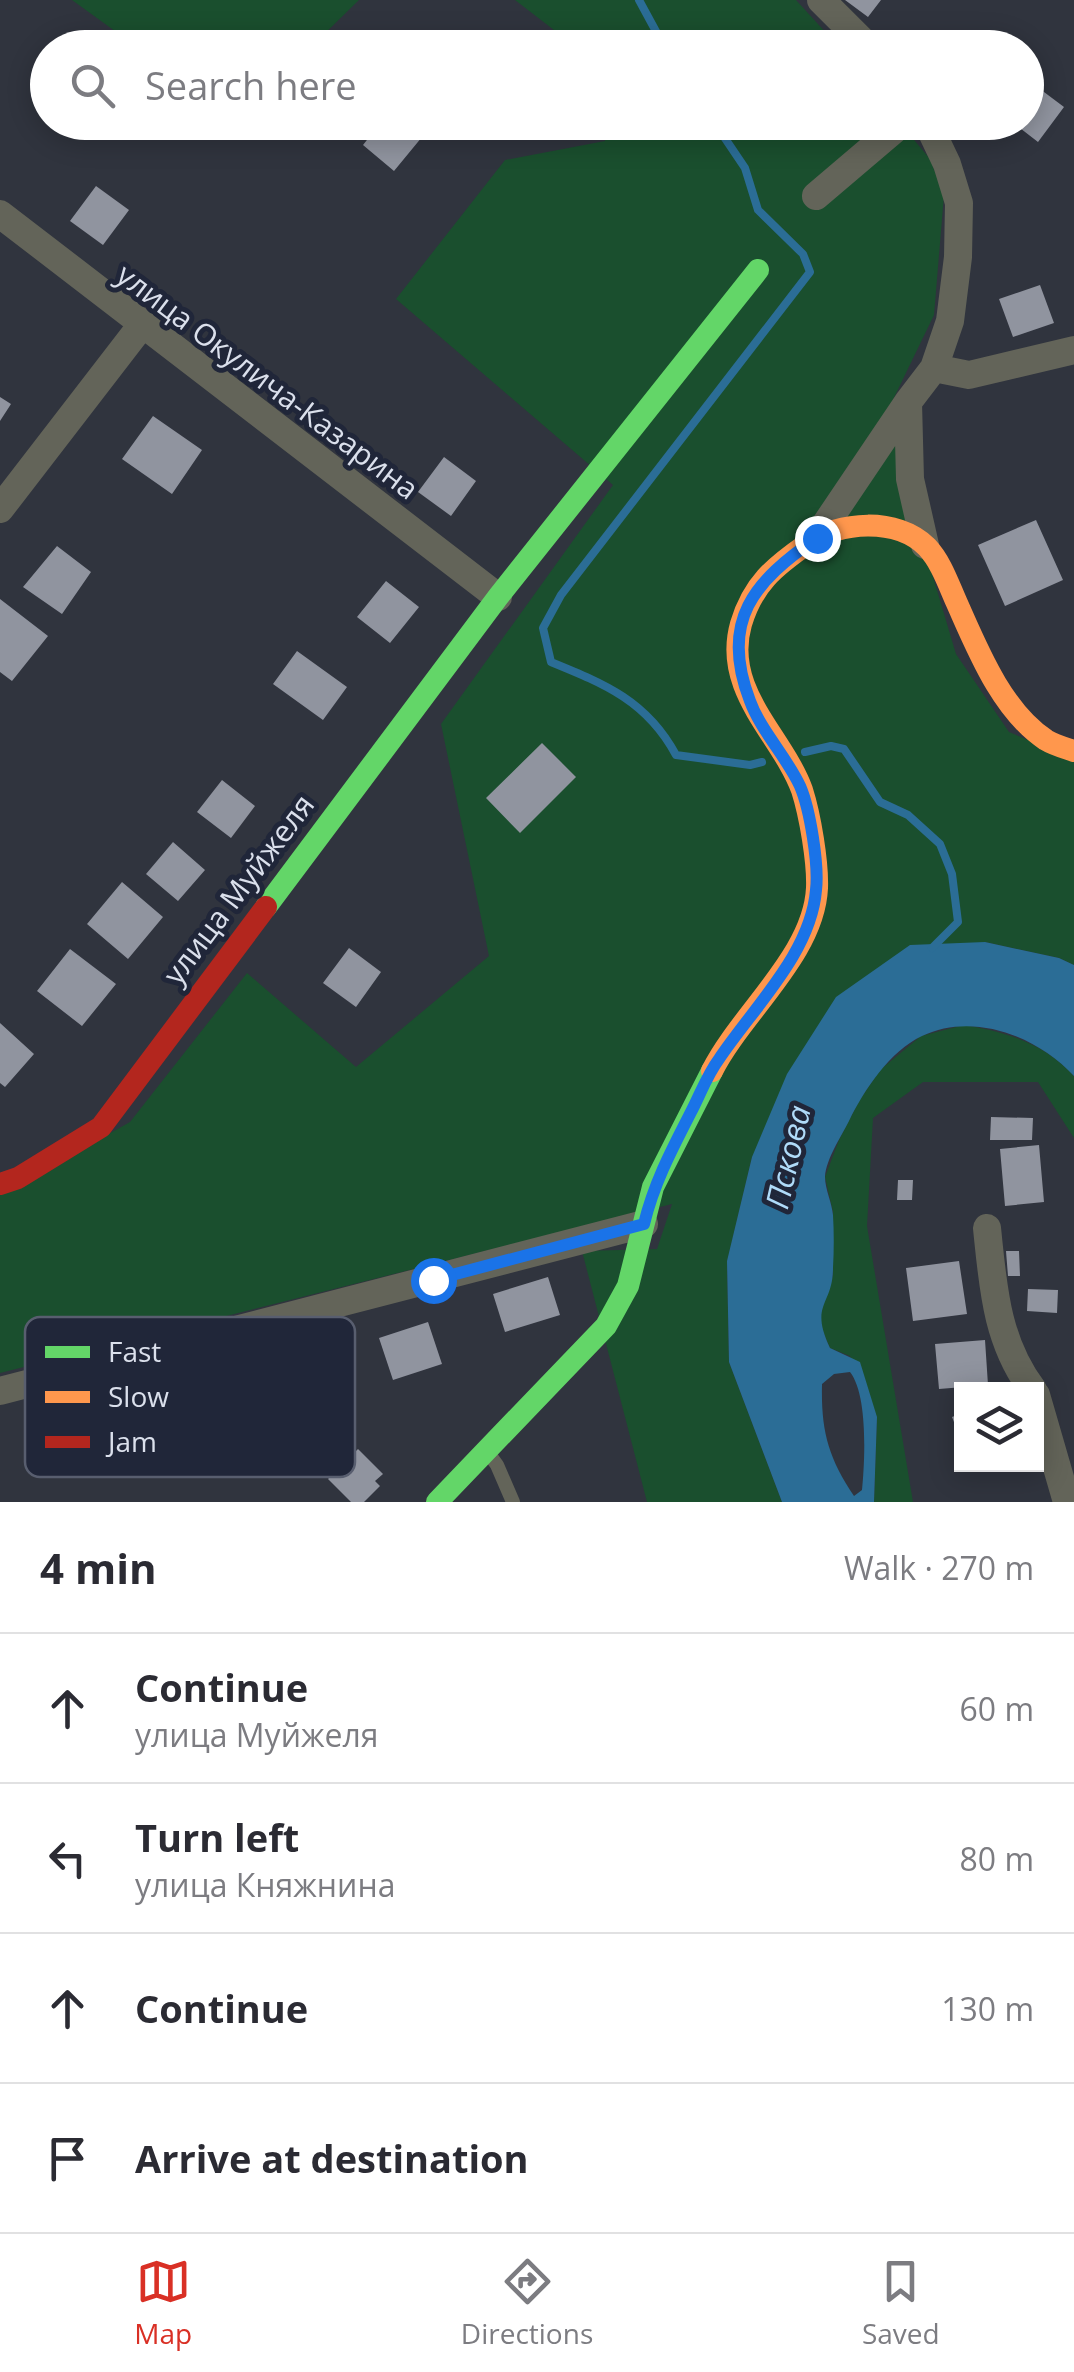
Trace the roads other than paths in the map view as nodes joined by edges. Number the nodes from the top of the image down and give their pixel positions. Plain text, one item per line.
1 (821, 0) edge
2 (851, 30) edge
3 (882, 140) edge
4 (935, 140) edge
5 (816, 196) dead end
6 (0, 214) edge
7 (758, 270) dead end
8 (141, 326) junction
9 (1074, 350) edge
10 (934, 368) junction
11 (908, 402) junction
12 (0, 509) edge
13 (817, 538) junction
14 (925, 545) junction
15 (498, 597) junction
16 (1074, 750) edge
17 (0, 1184) edge
18 (644, 1224) junction
19 (986, 1228) dead end
20 (285, 1317) edge
21 (1028, 1382) edge
22 (25, 1385) edge
23 (0, 1391) edge
24 (1044, 1422) edge
25 (486, 1450) junction
26 (437, 1502) edge
27 (513, 1502) edge
28 (1068, 1502) edge

1 - 2 street
3 - 5 street
4 - 10 street
6 - 8 street, улица Окулича-Казарина
7 - 15 street, улица Муйжеля
8 - 12 street
8 - 15 street, улица Окулича-Казарина
9 - 10 street
10 - 11 street
11 - 13 street
11 - 14 street
13 - 14 street
13 - 18 street
14 - 16 street
15 - 17 street, улица Муйжеля
18 - 20 street
18 - 25 street
19 - 21 street
22 - 23 street
24 - 28 street
25 - 26 street
25 - 27 lane

